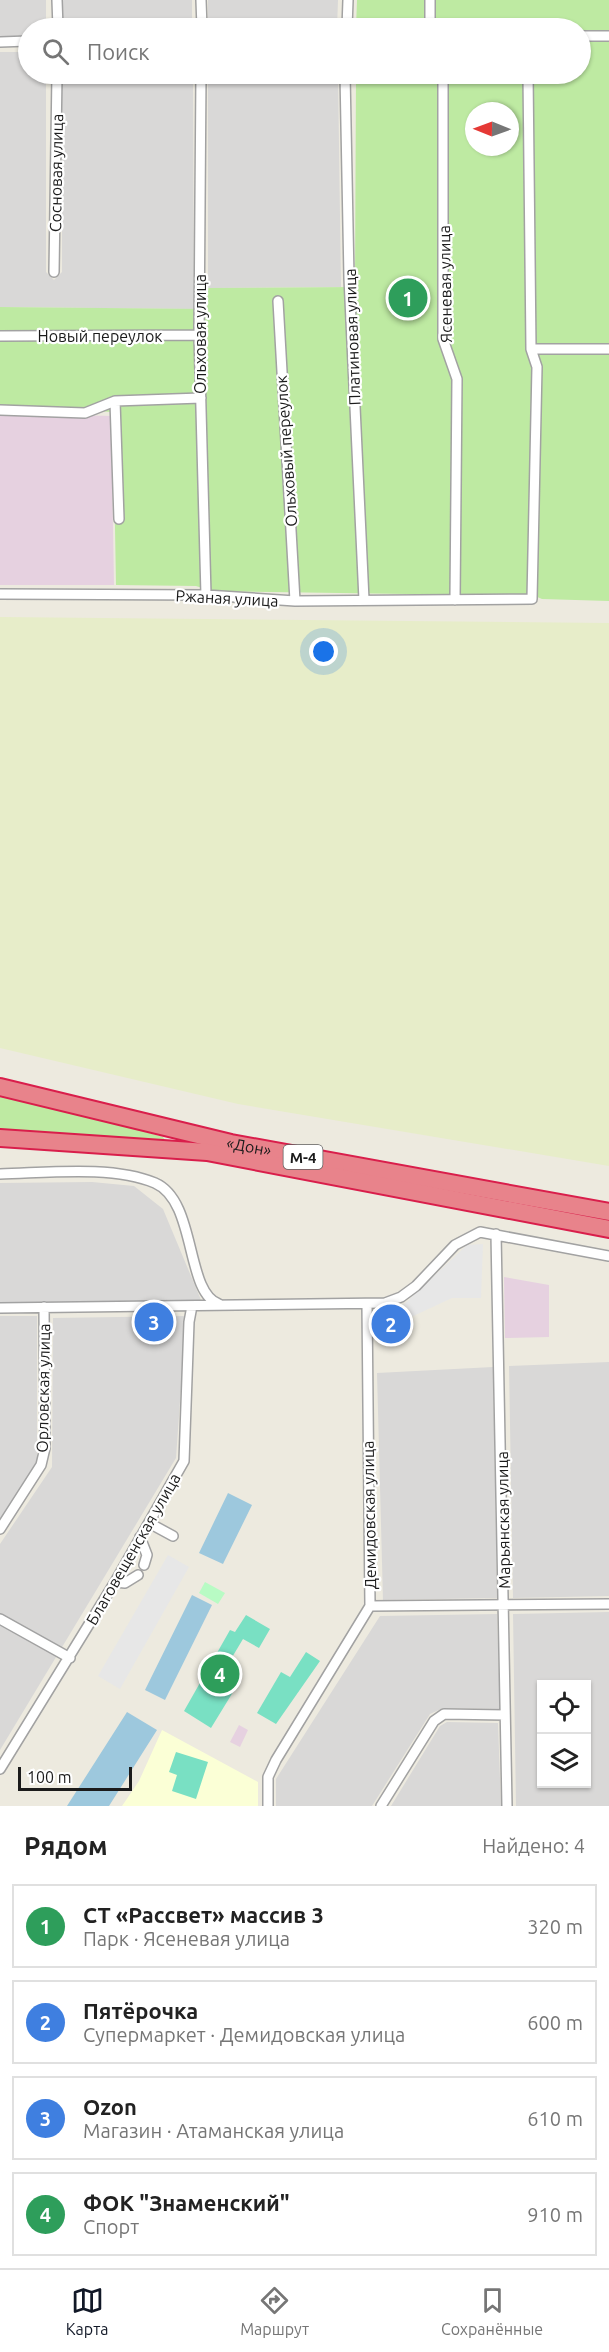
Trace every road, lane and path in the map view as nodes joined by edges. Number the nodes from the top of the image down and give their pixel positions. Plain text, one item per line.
1 (57, 0) edge
2 (201, 0) edge
3 (348, 0) edge
4 (430, 0) edge
5 (58, 18) edge
6 (201, 18) edge
7 (347, 18) edge
8 (430, 18) edge
9 (591, 36) edge
10 (609, 36) edge
11 (18, 41) edge
12 (0, 42) edge
13 (57, 84) edge
14 (201, 84) edge
15 (345, 84) edge
16 (443, 84) edge
17 (528, 84) edge
18 (54, 273) dead end
19 (278, 301) dead end
20 (199, 335) junction
21 (0, 336) edge
22 (531, 349) junction
23 (609, 349) edge
24 (201, 398) junction
25 (115, 400) junction
26 (0, 410) edge
27 (119, 519) dead end
28 (0, 594) edge
29 (206, 595) junction
30 (364, 600) junction
31 (455, 600) junction
32 (295, 601) junction
33 (0, 1087) edge
34 (0, 1138) edge
35 (0, 1174) edge
36 (609, 1212) edge
37 (609, 1229) edge
38 (496, 1234) junction
39 (609, 1256) edge
40 (366, 1304) junction
41 (222, 1305) junction
42 (192, 1306) junction
43 (44, 1307) junction
44 (0, 1308) edge
45 (149, 1523) junction
46 (0, 1529) edge
47 (172, 1536) dead end
48 (140, 1537) junction
49 (144, 1565) dead end
50 (138, 1575) dead end
51 (115, 1582) junction
52 (609, 1604) edge
53 (370, 1606) junction
54 (505, 1606) junction
55 (0, 1619) edge
56 (70, 1658) junction
57 (506, 1715) junction
58 (0, 1769) edge
59 (268, 1806) edge
60 (381, 1806) edge
61 (507, 1806) edge

1 - 5 street
2 - 6 street
3 - 7 street
4 - 8 street
9 - 10 street
11 - 12 street
13 - 18 street, Сосновая улица
14 - 20 street, Ольховая улица
15 - 30 street, Платиновая улица
16 - 31 street, Ясеневая улица
17 - 22 street
19 - 32 street, Ольховый переулок
20 - 21 street, Новый переулок
20 - 24 street, Ольховая улица
22 - 23 street
22 - 31 street, Ржаная улица
24 - 25 street
24 - 29 street, Ольховая улица
25 - 26 street
25 - 27 street
28 - 29 street, Ржаная улица
29 - 32 street, Ржаная улица
30 - 31 street, Ржаная улица
30 - 32 street, Ржаная улица
33 - 36 highway, «Дон» / М-4
34 - 37 highway, «Дон» / М-4
35 - 41 street
38 - 39 street
38 - 40 street
38 - 54 street, Марьянская улица
40 - 41 street
40 - 53 street, Демидовская улица
41 - 42 street
42 - 43 street
42 - 45 street, Благовещенская улица
43 - 44 street
43 - 46 street, Орловская улица
45 - 47 street
45 - 48 street, Благовещенская улица
48 - 49 street
48 - 51 street, Благовещенская улица
50 - 51 street
51 - 56 street, Благовещенская улица
52 - 54 street
53 - 54 street
53 - 59 street, Демидовская улица
54 - 57 street, Марьянская улица
55 - 56 street
56 - 58 street, Благовещенская улица
57 - 60 street
57 - 61 street, Марьянская улица

